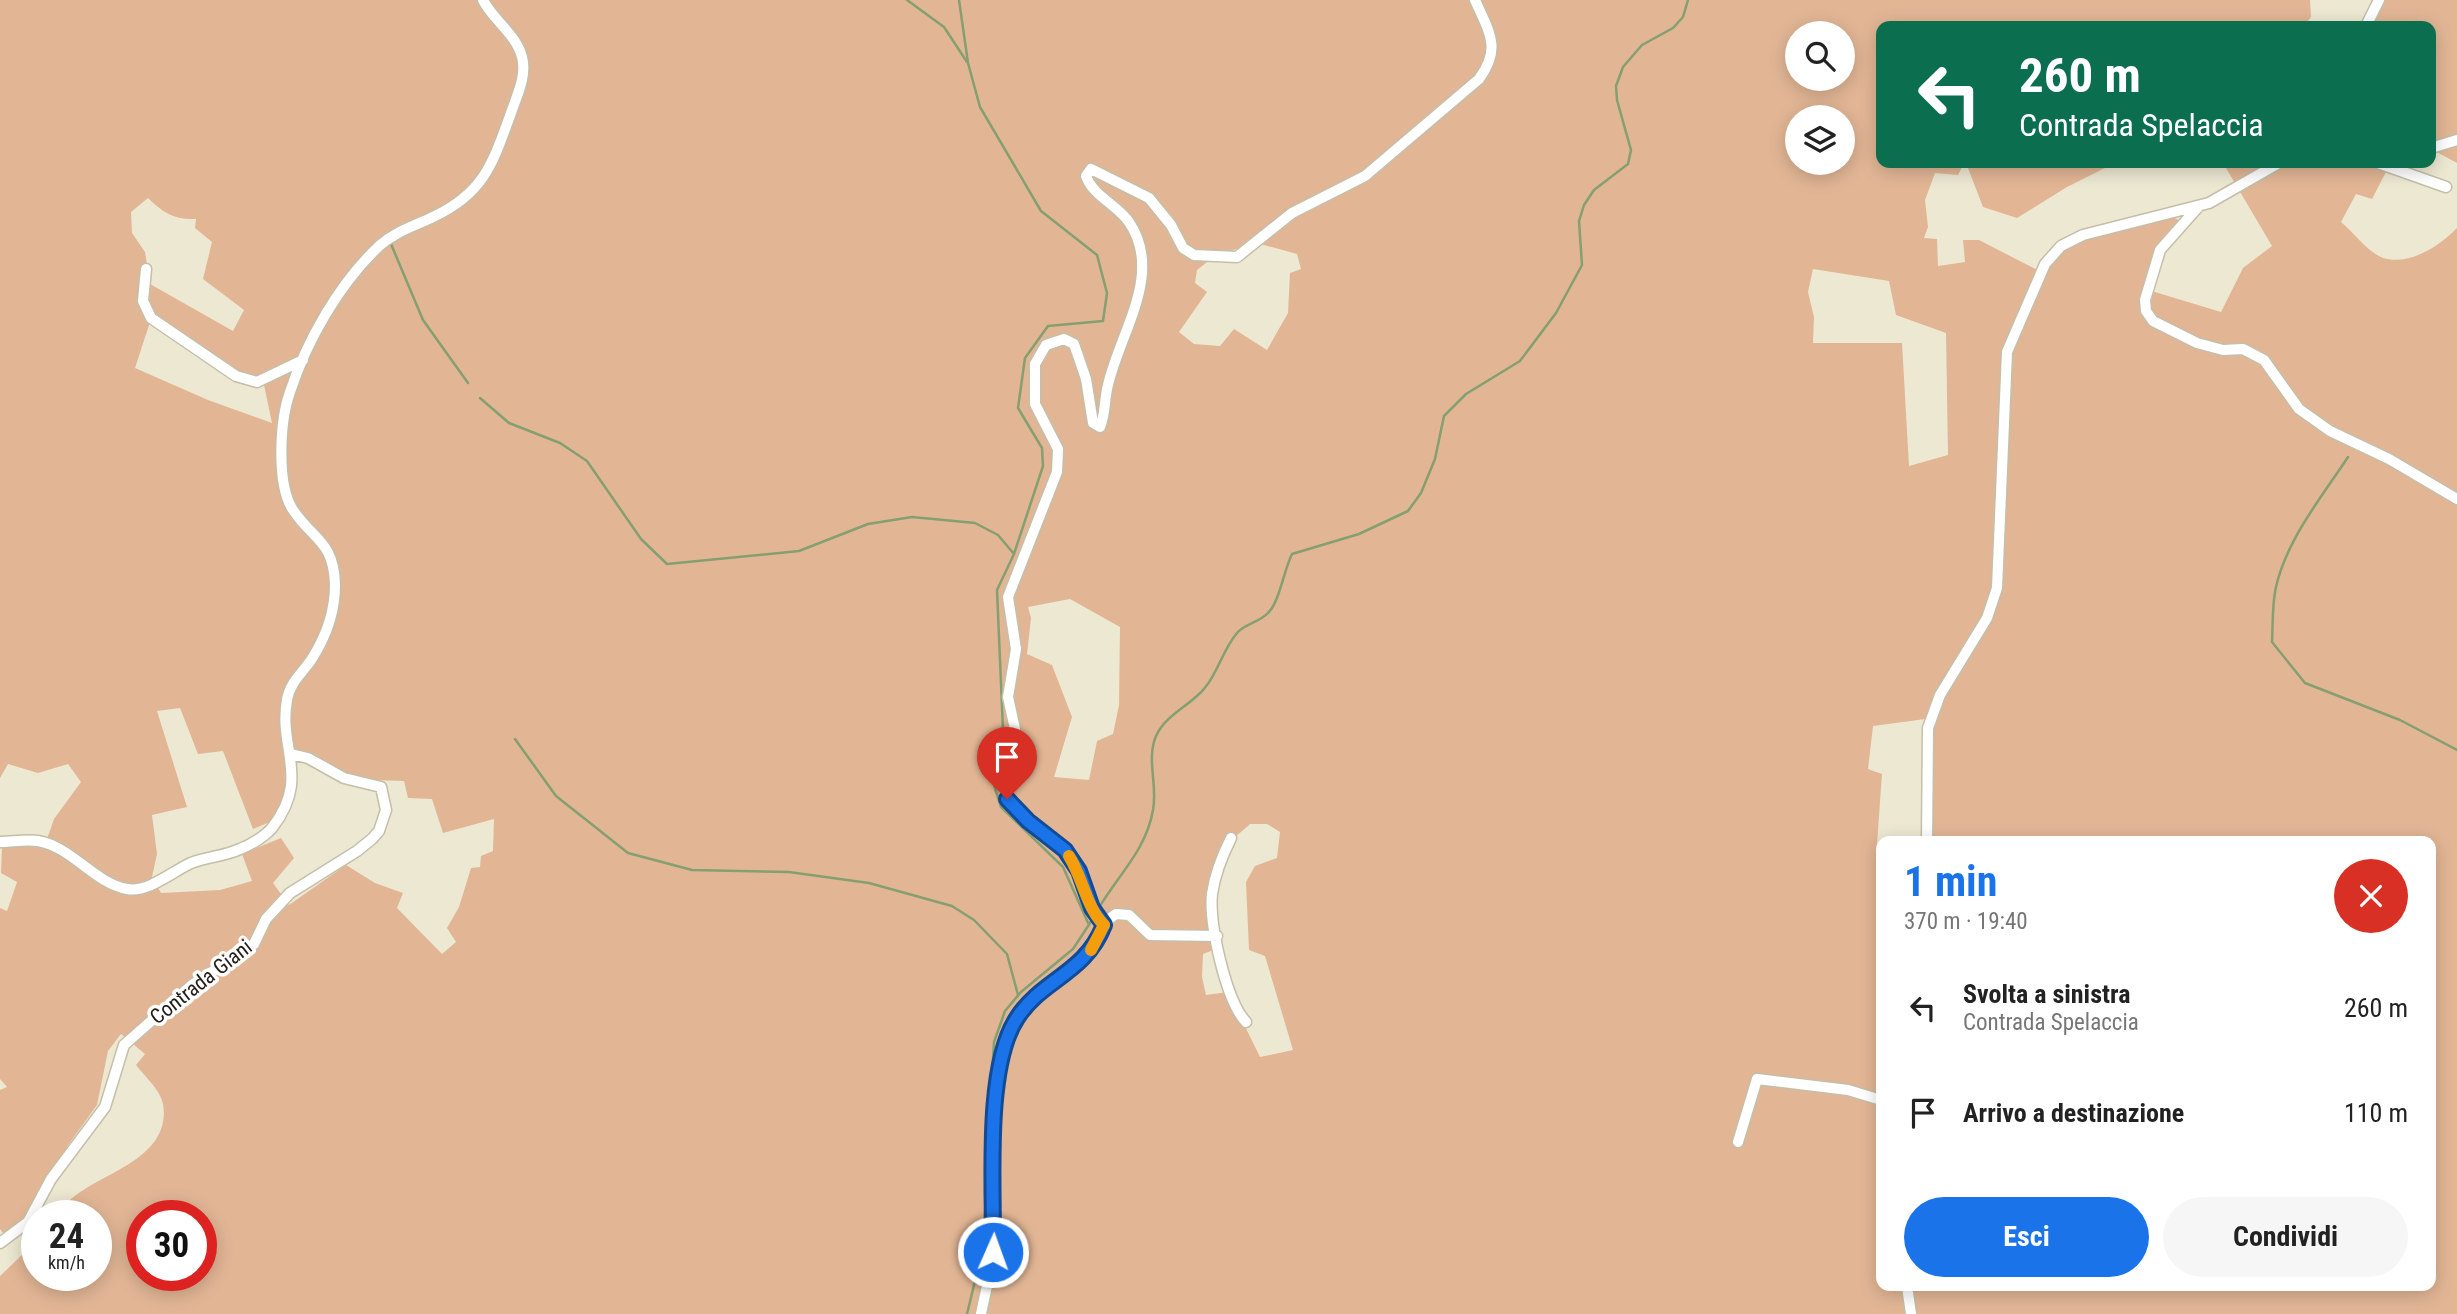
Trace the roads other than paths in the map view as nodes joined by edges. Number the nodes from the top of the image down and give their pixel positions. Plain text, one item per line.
1 (483, 0) edge
2 (1475, 0) edge
3 (2379, 0) edge
4 (2368, 21) edge
5 (2457, 140) edge
6 (2436, 146) edge
7 (2270, 168) edge
8 (2392, 168) edge
9 (2446, 187) dead end
10 (2199, 206) junction
11 (2175, 211) junction
12 (2170, 236) junction
13 (146, 269) dead end
14 (303, 359) junction
15 (2457, 499) edge
16 (291, 754) junction
17 (1927, 836) edge
18 (1231, 838) dead end
19 (0, 842) edge
20 (1101, 922) junction
21 (1217, 936) junction
22 (1247, 1022) dead end
23 (1876, 1098) edge
24 (1738, 1142) dead end
25 (0, 1243) edge
26 (1908, 1291) edge
27 (981, 1314) edge
28 (1911, 1314) edge

1 - 14 street
2 - 20 street
3 - 4 street
5 - 6 street
7 - 10 street
8 - 9 street
10 - 11 street
10 - 12 street
11 - 12 street
11 - 17 street
12 - 15 street
13 - 14 street
14 - 16 street
16 - 19 street
16 - 25 street, Contrada Giani
18 - 21 street
20 - 21 street
20 - 27 street
21 - 22 street
23 - 24 street
26 - 28 street

